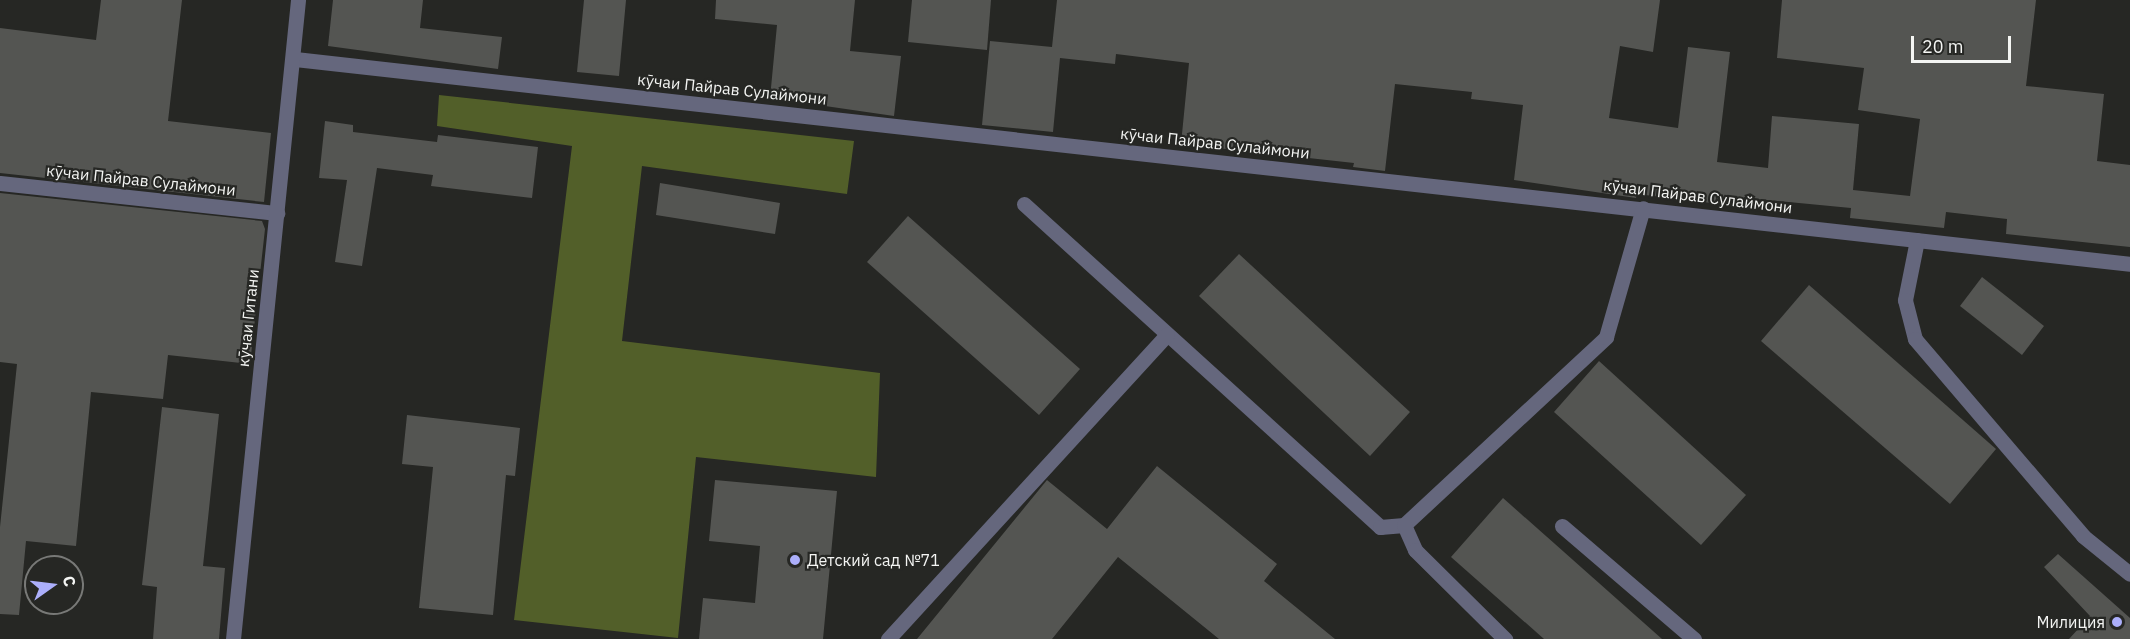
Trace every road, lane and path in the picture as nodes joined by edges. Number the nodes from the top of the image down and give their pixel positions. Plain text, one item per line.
1 (298, 0) edge
2 (295, 59) junction
3 (0, 183) edge
4 (1024, 204) dead end
5 (1643, 208) junction
6 (277, 213) junction
7 (1917, 240) junction
8 (2130, 264) edge
9 (1167, 334) junction
10 (1404, 525) junction
11 (1563, 526) dead end
12 (2130, 574) edge
13 (233, 639) edge
14 (888, 639) edge
15 (1505, 639) edge
16 (1694, 639) edge

1 - 2 street, кӯчаи Гитани
2 - 5 street, кӯчаи Пайрав Сулаймони
2 - 6 street, кӯчаи Гитани
3 - 6 street, кӯчаи Пайрав Сулаймони
4 - 9 street
5 - 7 street, кӯчаи Пайрав Сулаймони
5 - 10 street
6 - 13 street, кӯчаи Гитани
7 - 8 street, кӯчаи Пайрав Сулаймони
7 - 12 street
9 - 10 street
9 - 14 street
10 - 15 street
11 - 16 street

